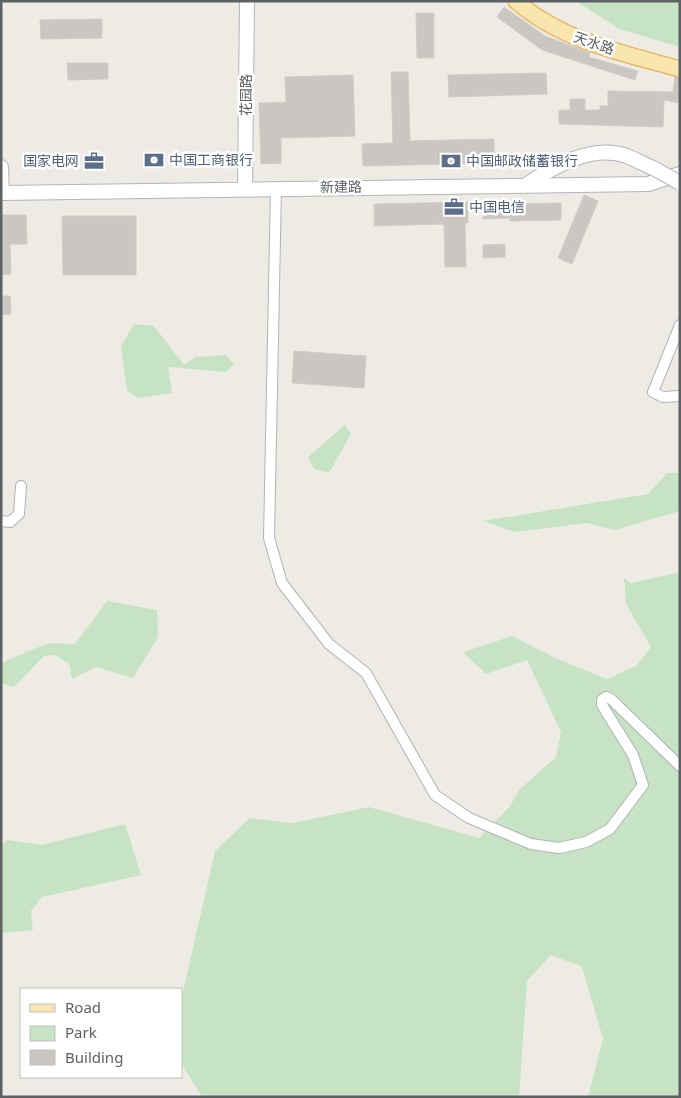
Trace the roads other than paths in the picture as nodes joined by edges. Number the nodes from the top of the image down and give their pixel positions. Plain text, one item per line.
1 (247, 1) edge
2 (516, 1) edge
3 (680, 69) edge
4 (1, 166) edge
5 (680, 174) edge
6 (680, 182) edge
7 (525, 185) junction
8 (245, 188) junction
9 (276, 188) junction
10 (1, 193) edge
11 (680, 324) edge
12 (680, 396) edge
13 (21, 486) dead end
14 (1, 521) edge
15 (680, 766) edge

1 - 8 main road, 花园路
2 - 3 main road, 天水路
4 - 10 main road
5 - 7 main road, 新建路
6 - 7 main road, bridge
7 - 9 main road, 新建路
8 - 9 main road, 新建路
8 - 10 main road, 新建路
9 - 15 street
11 - 12 street
13 - 14 street

